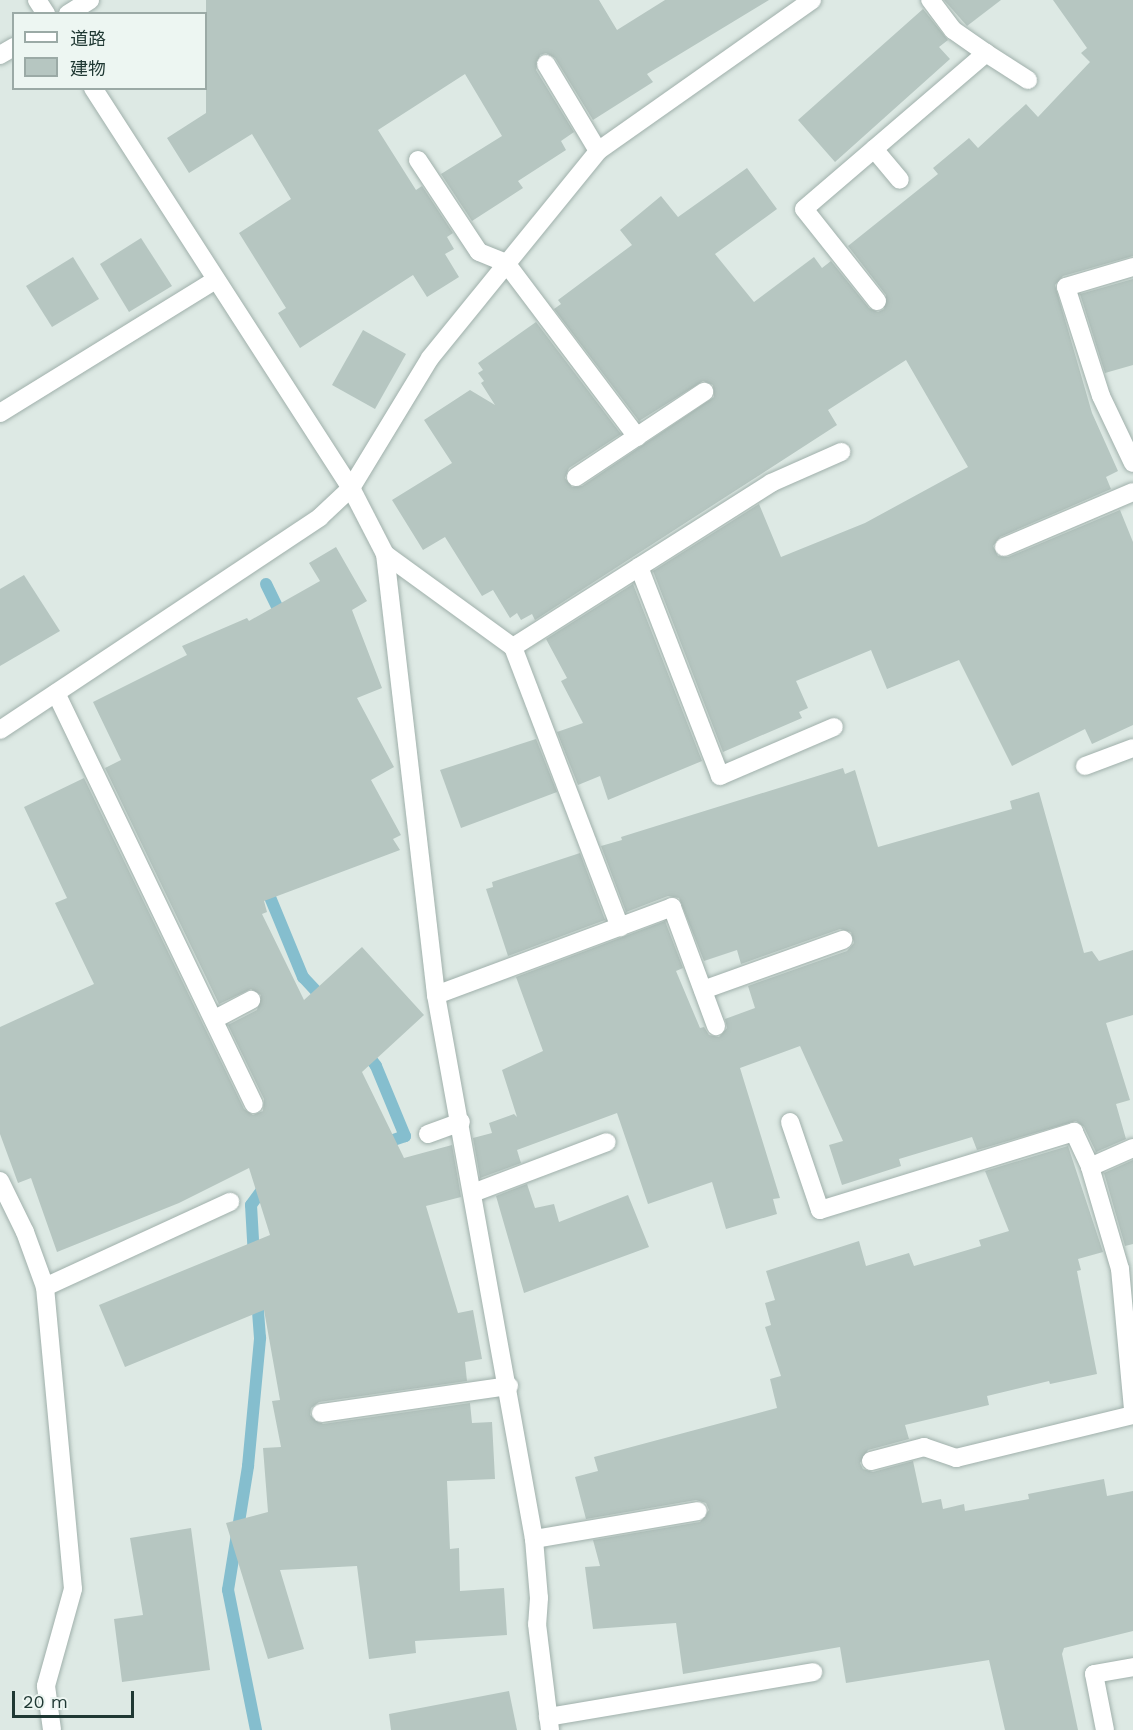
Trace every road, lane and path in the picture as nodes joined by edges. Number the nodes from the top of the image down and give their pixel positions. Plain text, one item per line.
1 (90, 0) edge
2 (812, 0) edge
3 (930, 0) edge
4 (788, 6) edge
5 (71, 12) edge
6 (986, 53) junction
7 (546, 64) dead end
8 (1028, 80) dead end
9 (94, 90) edge
10 (874, 149) junction
11 (598, 152) junction
12 (418, 160) dead end
13 (900, 180) dead end
14 (506, 263) junction
15 (1133, 267) edge
16 (215, 280) junction
17 (877, 301) dead end
18 (704, 392) dead end
19 (0, 413) edge
20 (637, 437) junction
21 (841, 452) dead end
22 (1133, 463) edge
23 (576, 477) dead end
24 (351, 488) junction
25 (1133, 492) edge
26 (1004, 547) dead end
27 (385, 554) junction
28 (639, 567) junction
29 (513, 647) junction
30 (56, 693) junction
31 (834, 727) dead end
32 (0, 730) edge
33 (1133, 748) edge
34 (1085, 766) dead end
35 (620, 927) junction
36 (843, 940) dead end
37 (704, 990) junction
38 (436, 995) junction
39 (251, 1000) dead end
40 (215, 1019) junction
41 (717, 1026) dead end
42 (254, 1104) dead end
43 (461, 1122) junction
44 (790, 1122) dead end
45 (428, 1134) dead end
46 (607, 1142) dead end
47 (1133, 1148) edge
48 (1090, 1167) junction
49 (0, 1181) edge
50 (473, 1193) junction
51 (230, 1202) dead end
52 (45, 1287) junction
53 (509, 1386) junction
54 (1133, 1408) edge
55 (321, 1413) dead end
56 (1133, 1415) edge
57 (871, 1461) dead end
58 (698, 1512) dead end
59 (534, 1539) junction
60 (1133, 1667) edge
61 (813, 1672) dead end
62 (549, 1724) edge
63 (51, 1730) edge
64 (1105, 1730) edge

1 - 5 street
2 - 4 street
3 - 6 street
4 - 11 street
6 - 8 street
6 - 10 street
7 - 11 street
9 - 16 street
10 - 13 street
10 - 17 street
11 - 14 street
12 - 14 street
14 - 20 street
14 - 24 street
15 - 22 street
16 - 19 street
16 - 24 street
18 - 20 street
20 - 23 street
21 - 28 street
24 - 27 street
24 - 30 street
25 - 26 street
27 - 29 street
27 - 38 street
28 - 29 street
28 - 31 street
29 - 35 street
30 - 32 street
30 - 40 street
33 - 34 street
35 - 37 street
35 - 38 street
36 - 37 street
37 - 41 street
38 - 43 street
39 - 40 street
40 - 42 street
43 - 45 street
43 - 50 street
44 - 48 street
46 - 50 street
47 - 48 street
48 - 54 street
49 - 52 street
50 - 53 street
51 - 52 street
52 - 63 street
53 - 55 street
53 - 59 street
56 - 57 street
58 - 59 street
59 - 62 street
60 - 64 street
61 - 62 street

